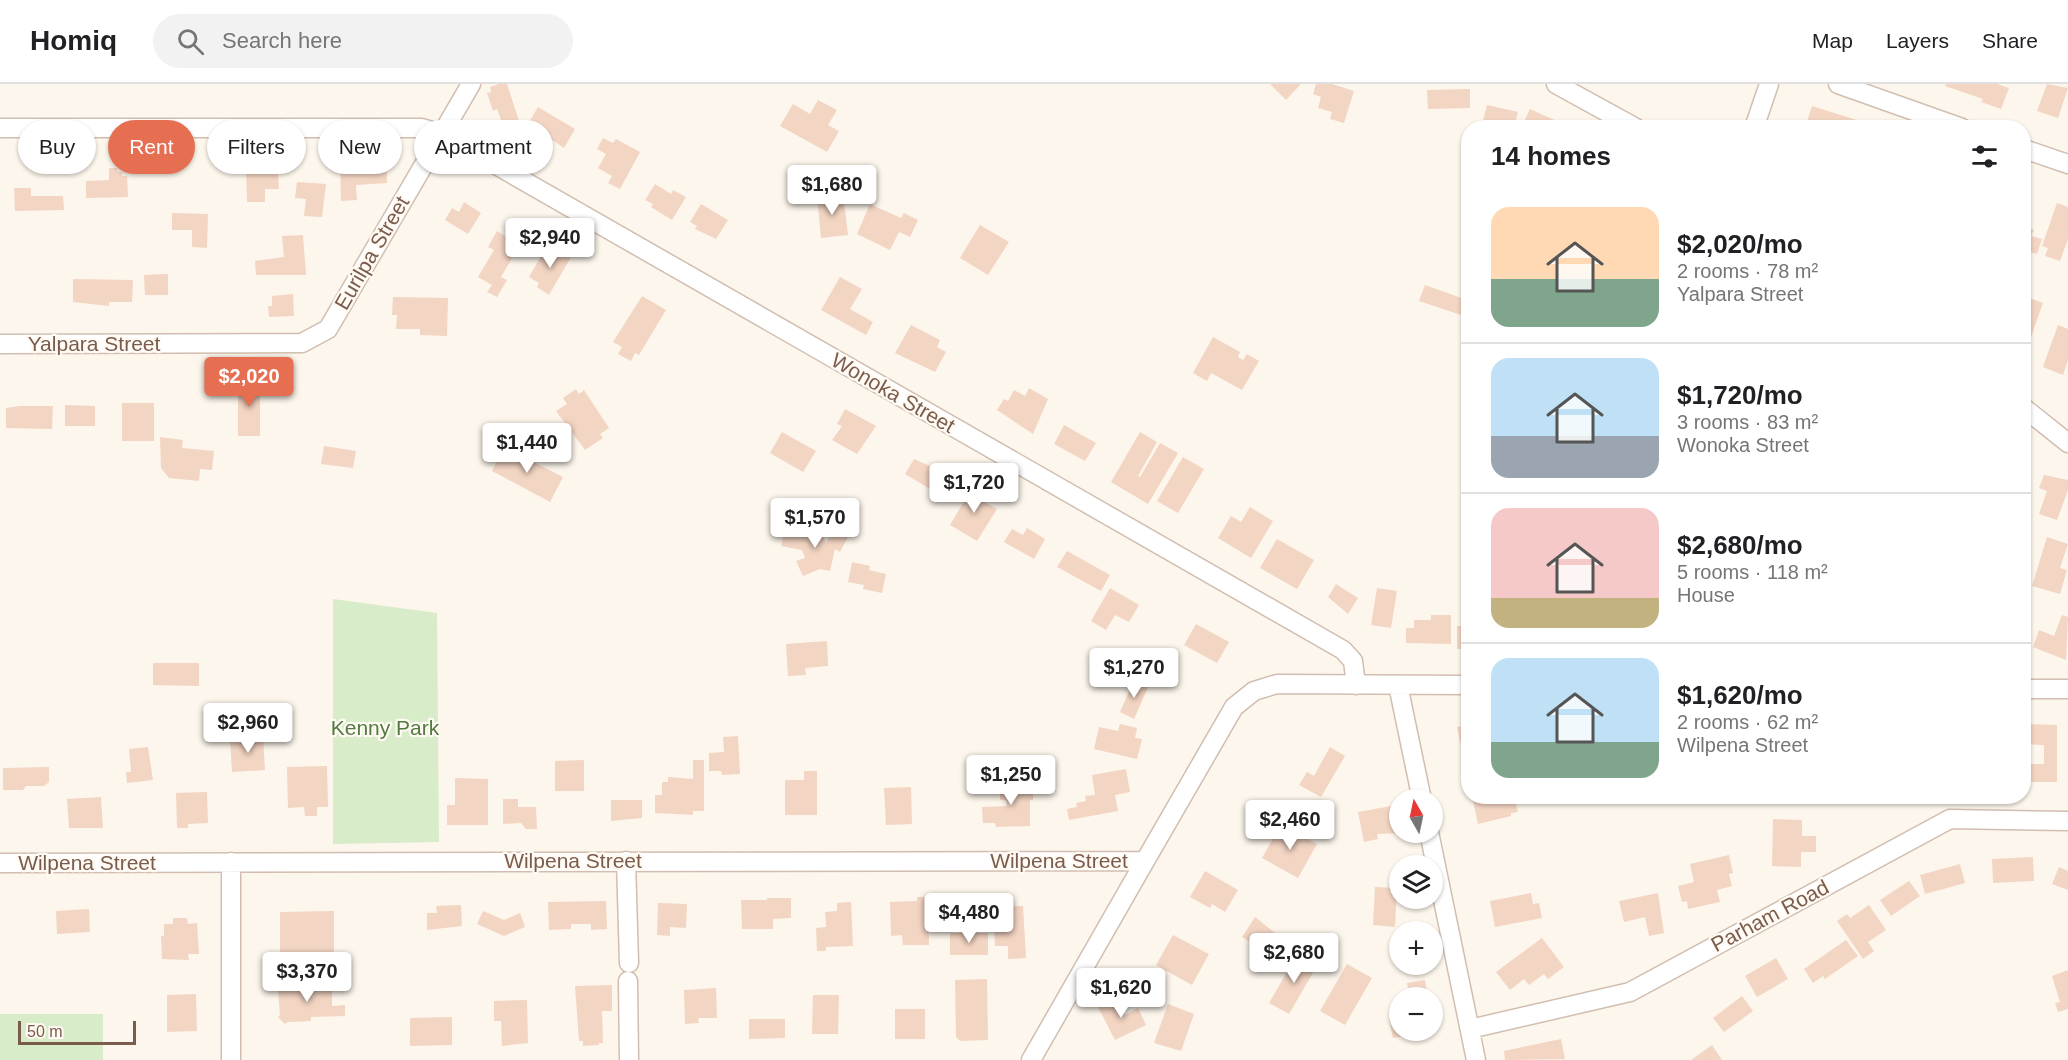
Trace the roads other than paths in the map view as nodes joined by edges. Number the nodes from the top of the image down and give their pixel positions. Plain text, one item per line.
1 (471, 84) edge
2 (1556, 84) edge
3 (1769, 84) edge
4 (1838, 84) edge
5 (450, 120) edge
6 (1621, 120) edge
7 (1757, 120) edge
8 (1939, 120) edge
9 (0, 128) edge
10 (414, 128) edge
11 (2031, 151) edge
12 (2068, 164) edge
13 (419, 174) edge
14 (512, 174) edge
15 (328, 329) joint
16 (0, 344) edge
17 (2031, 414) edge
18 (2068, 443) edge
19 (1356, 684) junction
20 (1398, 685) junction
21 (1461, 686) edge
22 (2031, 689) edge
23 (2068, 689) edge
24 (1420, 789) edge
25 (2068, 821) edge
26 (1431, 843) edge
27 (626, 861) junction
28 (1145, 861) junction
29 (231, 862) junction
30 (0, 863) edge
31 (629, 963) dead end
32 (628, 981) dead end
33 (1470, 1029) junction
34 (231, 1060) edge
35 (629, 1060) edge
36 (1031, 1060) edge
37 (1476, 1060) edge

1 - 5 street, Eurilpa Street
2 - 6 street
3 - 7 street
4 - 8 street
9 - 10 street, Wonoka Street
11 - 12 street
13 - 15 street, Eurilpa Street
14 - 19 street, Wonoka Street
15 - 16 street, Yalpara Street
17 - 18 street
19 - 20 street, Wilpena Street
19 - 28 street, Wilpena Street
20 - 21 street, Wilpena Street
20 - 24 street
22 - 23 street
25 - 33 street, Parham Road
26 - 33 street
27 - 28 street, Wilpena Street
27 - 29 street, Wilpena Street
27 - 31 street
28 - 36 street, Wilpena Street
29 - 30 street, Wilpena Street
29 - 34 street
32 - 35 street
33 - 37 street

